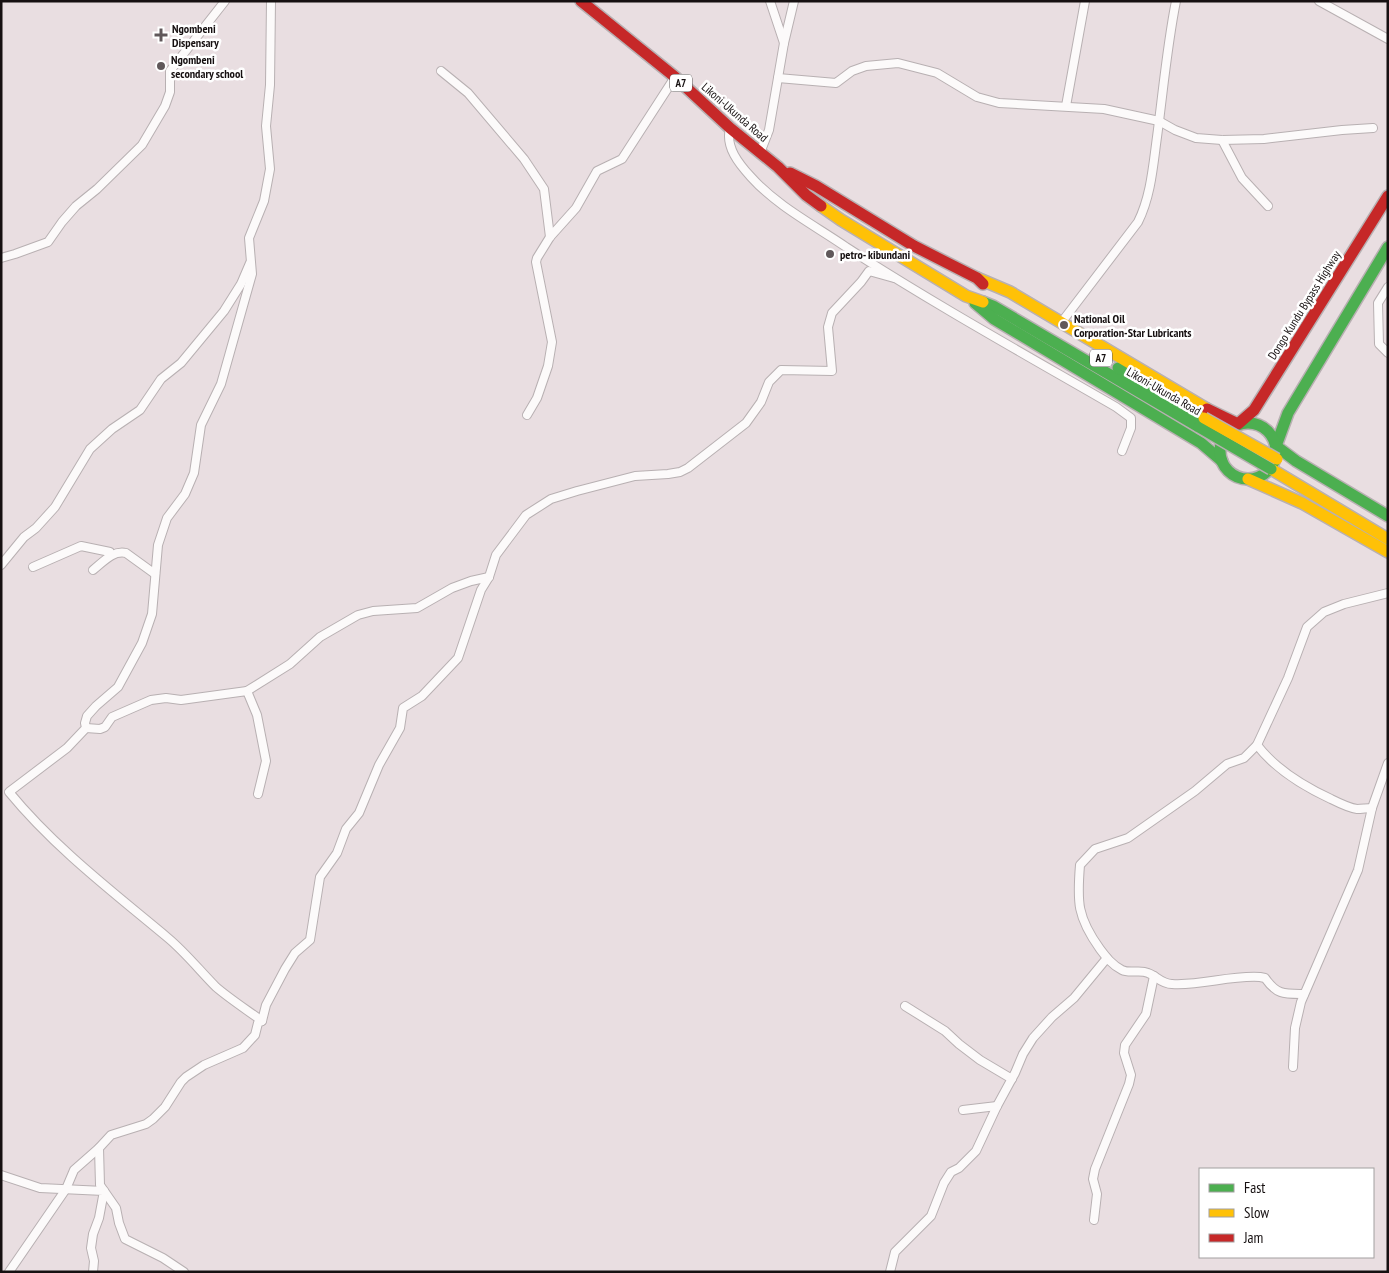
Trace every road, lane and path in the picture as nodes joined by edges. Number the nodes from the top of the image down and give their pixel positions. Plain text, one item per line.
1 (225, 1) edge
2 (271, 1) edge
3 (581, 1) edge
4 (770, 1) edge
5 (794, 1) edge
6 (1085, 1) edge
7 (1176, 1) edge
8 (1319, 1) edge
9 (1388, 39) edge
10 (784, 43) junction
11 (441, 71) dead end
12 (675, 77) junction
13 (778, 78) junction
14 (1066, 106) junction
15 (1159, 121) junction
16 (730, 128) junction
17 (1374, 128) dead end
18 (1222, 140) junction
19 (760, 153) junction
20 (778, 167) junction
21 (1388, 196) edge
22 (1268, 206) dead end
23 (550, 238) junction
24 (1388, 247) edge
25 (1, 258) edge
26 (251, 261) junction
27 (894, 278) junction
28 (977, 278) junction
29 (1388, 287) edge
30 (966, 296) junction
31 (995, 302) junction
32 (1061, 323) junction
33 (1388, 353) edge
34 (527, 414) dead end
35 (1238, 424) junction
36 (1276, 446) junction
37 (1122, 451) dead end
38 (1222, 461) junction
39 (1248, 479) junction
40 (1388, 516) edge
41 (1388, 527) edge
42 (1388, 539) edge
43 (1388, 552) edge
44 (111, 555) junction
45 (1, 565) edge
46 (33, 567) dead end
47 (93, 570) dead end
48 (155, 574) junction
49 (489, 576) junction
50 (1388, 593) edge
51 (247, 692) junction
52 (86, 728) junction
53 (1257, 745) junction
54 (1388, 763) edge
55 (1, 787) edge
56 (9, 792) junction
57 (258, 794) dead end
58 (1372, 808) junction
59 (1107, 958) junction
60 (1154, 976) junction
61 (1304, 994) junction
62 (905, 1006) dead end
63 (262, 1020) junction
64 (1293, 1067) dead end
65 (1012, 1080) junction
66 (996, 1106) junction
67 (963, 1110) dead end
68 (99, 1148) junction
69 (1, 1175) edge
70 (66, 1189) junction
71 (104, 1191) junction
72 (1094, 1220) dead end
73 (9, 1272) edge
74 (93, 1272) edge
75 (184, 1272) edge
76 (890, 1272) edge

1 - 25 street
2 - 26 street
3 - 12 highway, Likoni-Ukunda Road / A7
4 - 10 street
5 - 10 street
6 - 14 street
7 - 15 street
8 - 9 street
10 - 13 street
11 - 23 street
12 - 16 highway, Likoni-Ukunda Road / A7
12 - 23 street
13 - 14 street
13 - 19 street
14 - 15 street
15 - 18 street
15 - 32 street
16 - 19 highway, Likoni-Ukunda Road / A7
16 - 27 street
17 - 18 street
18 - 22 street
19 - 20 highway, Likoni-Ukunda Road / A7
20 - 28 highway, Likoni-Ukunda Road / A7
20 - 30 highway, Likoni-Ukunda Road / A7
21 - 35 highway, Dongo Kundu Bypass Highway
23 - 34 street
24 - 36 highway
26 - 45 street
26 - 48 street
27 - 37 street
27 - 49 street
28 - 31 highway, Likoni-Ukunda Road / A7
28 - 32 highway
29 - 33 street
30 - 31 highway, Likoni-Ukunda Road / A7
30 - 38 highway
31 - 41 highway, Likoni-Ukunda Road / A7, bridge
31 - 42 highway, Likoni-Ukunda Road / A7, bridge
32 - 35 highway
35 - 36 highway
35 - 38 highway
36 - 39 highway
36 - 40 highway
38 - 39 highway
39 - 43 highway
44 - 46 street
44 - 47 street
44 - 48 street
48 - 52 street
49 - 51 street
49 - 63 street
50 - 53 street
51 - 52 street
51 - 57 street
52 - 56 street
53 - 58 street
53 - 59 street
54 - 58 street
55 - 56 street
56 - 63 street
58 - 61 street
59 - 60 street
59 - 65 street
60 - 61 street
60 - 72 street
61 - 64 street
62 - 65 street
63 - 68 street
65 - 66 street
66 - 67 street
66 - 76 street
68 - 70 street
68 - 71 street
69 - 70 street
70 - 71 street
70 - 73 street
71 - 74 street
71 - 75 street

